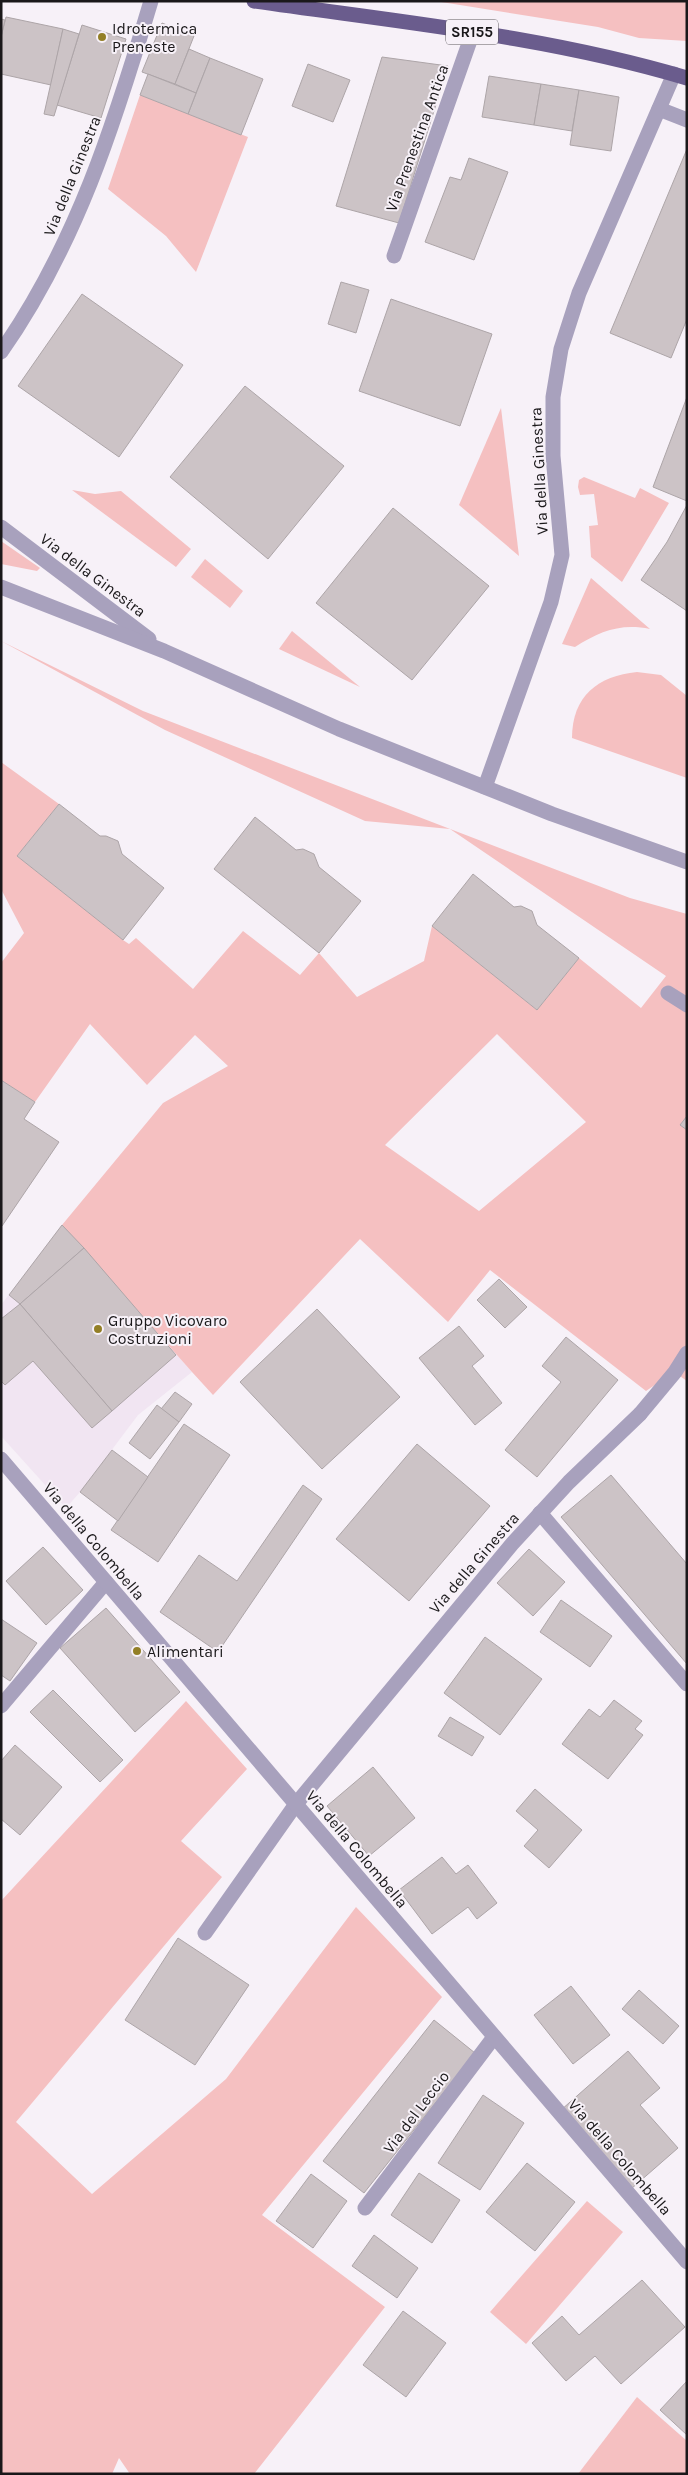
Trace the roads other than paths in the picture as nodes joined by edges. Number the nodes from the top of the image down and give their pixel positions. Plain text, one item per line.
1 (151, 1) edge
2 (254, 1) edge
3 (473, 32) junction
4 (680, 76) edge
5 (659, 109) junction
6 (687, 120) edge
7 (394, 256) dead end
8 (1, 352) edge
9 (1, 527) edge
10 (1, 587) edge
11 (164, 651) junction
12 (486, 788) junction
13 (687, 862) edge
14 (668, 993) dead end
15 (687, 1005) edge
16 (687, 1353) edge
17 (1, 1459) edge
18 (540, 1513) junction
19 (106, 1582) junction
20 (687, 1684) edge
21 (1, 1706) edge
22 (296, 1804) junction
23 (205, 1933) dead end
24 (494, 2037) junction
25 (365, 2208) dead end
26 (687, 2262) edge

1 - 8 street, Via della Ginestra
2 - 3 main road, SR155
3 - 4 main road, SR155
3 - 7 street, Via Prenestina Antica
4 - 5 street, Via della Ginestra
5 - 6 street
5 - 12 street, Via della Ginestra
9 - 11 street, Via della Ginestra
10 - 11 street, Via della Ginestra
11 - 12 street, Via della Ginestra
12 - 13 street, Via della Ginestra
14 - 15 street
16 - 18 street, Via della Ginestra
17 - 19 street, Via della Colombella
18 - 20 street
18 - 22 street, Via della Ginestra
19 - 21 street
19 - 22 street, Via della Colombella
22 - 23 street, Via della Ginestra
22 - 24 street, Via della Colombella
24 - 25 street, Via del Leccio
24 - 26 street, Via della Colombella

